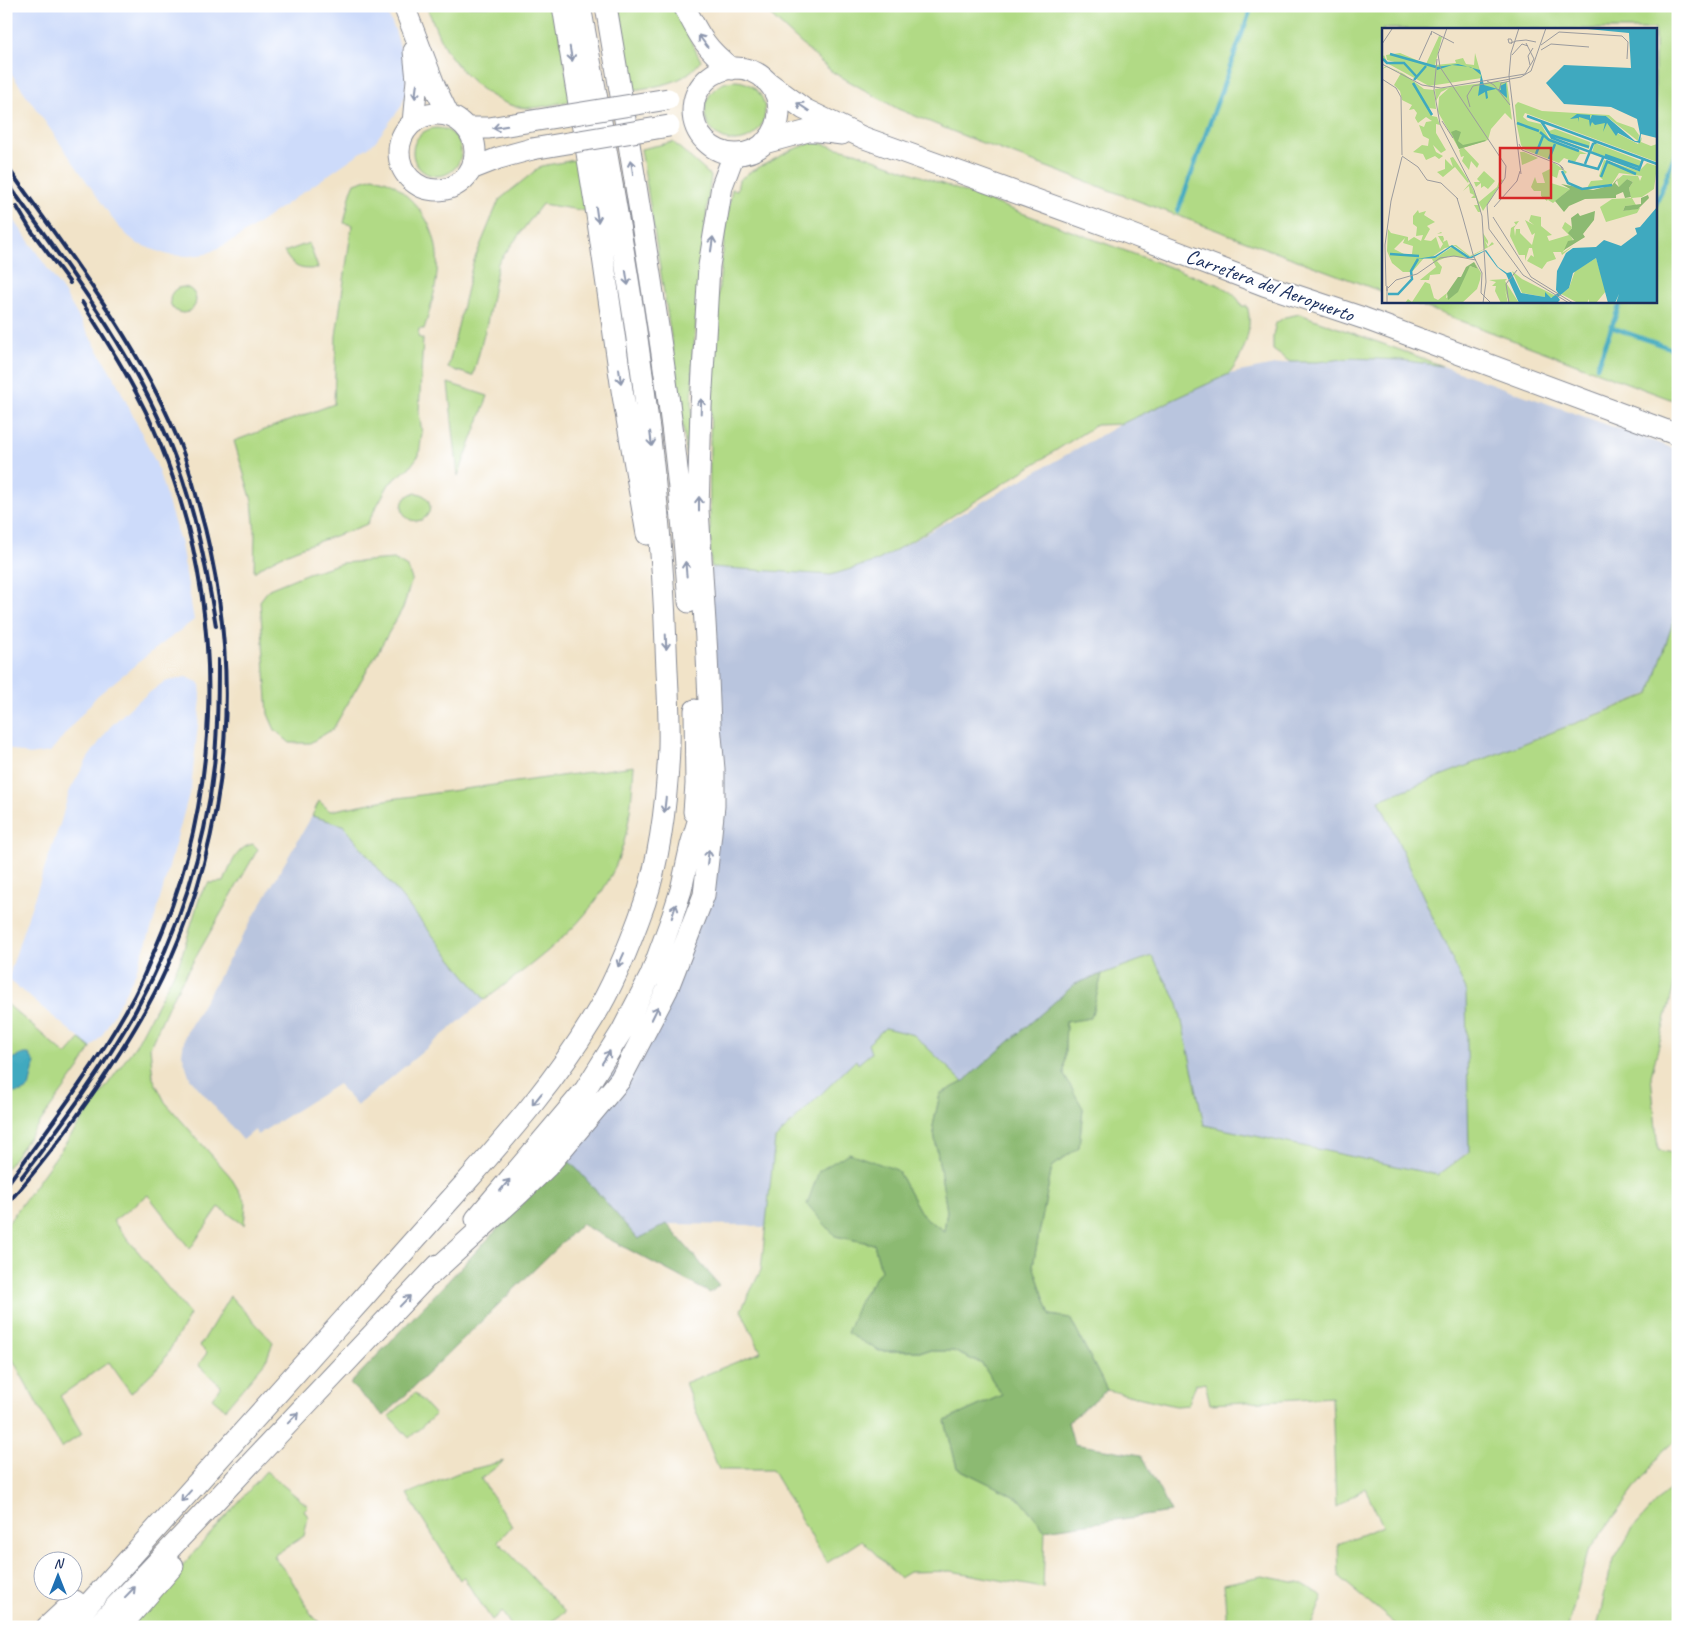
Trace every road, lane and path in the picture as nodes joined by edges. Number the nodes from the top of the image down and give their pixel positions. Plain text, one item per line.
1 (563, 6) edge
2 (580, 6) edge
3 (606, 6) edge
4 (684, 6) edge
5 (407, 16) edge
6 (732, 69) junction
7 (765, 80) junction
8 (698, 92) junction
9 (449, 116) junction
10 (413, 123) junction
11 (696, 126) junction
12 (467, 128) junction
13 (862, 137) junction
14 (764, 143) junction
15 (734, 154) junction
16 (471, 169) junction
17 (1678, 435) edge
18 (664, 594) junction
19 (710, 725) junction
20 (691, 845) junction
21 (429, 1276) junction
22 (221, 1496) junction
23 (149, 1538) junction
24 (47, 1627) edge
25 (68, 1627) edge
26 (96, 1627) edge
27 (120, 1627) edge

1 -> 18 highway
2 -> 18 highway
20 -> 3 highway
6 -> 4 highway
5 - 9 highway
5 -> 10 highway
6 - 7 highway
6 - 8 highway
13 -> 7 highway, Carretera del Aeropuerto
7 - 14 highway
8 - 11 highway
8 -> 12 highway, bridge
9 - 10 highway
9 - 12 highway
10 - 16 highway
11 - 15 highway
11 - 16 highway, bridge
12 - 16 highway
13 - 14 highway, Carretera del Aeropuerto
13 - 17 highway, Carretera del Aeropuerto
14 - 15 highway
19 -> 15 highway
18 -> 23 highway
19 - 20 highway
21 -> 19 highway
21 -> 20 highway
22 -> 21 highway
26 -> 22 highway
22 - 27 highway
23 - 24 highway
23 - 25 highway

